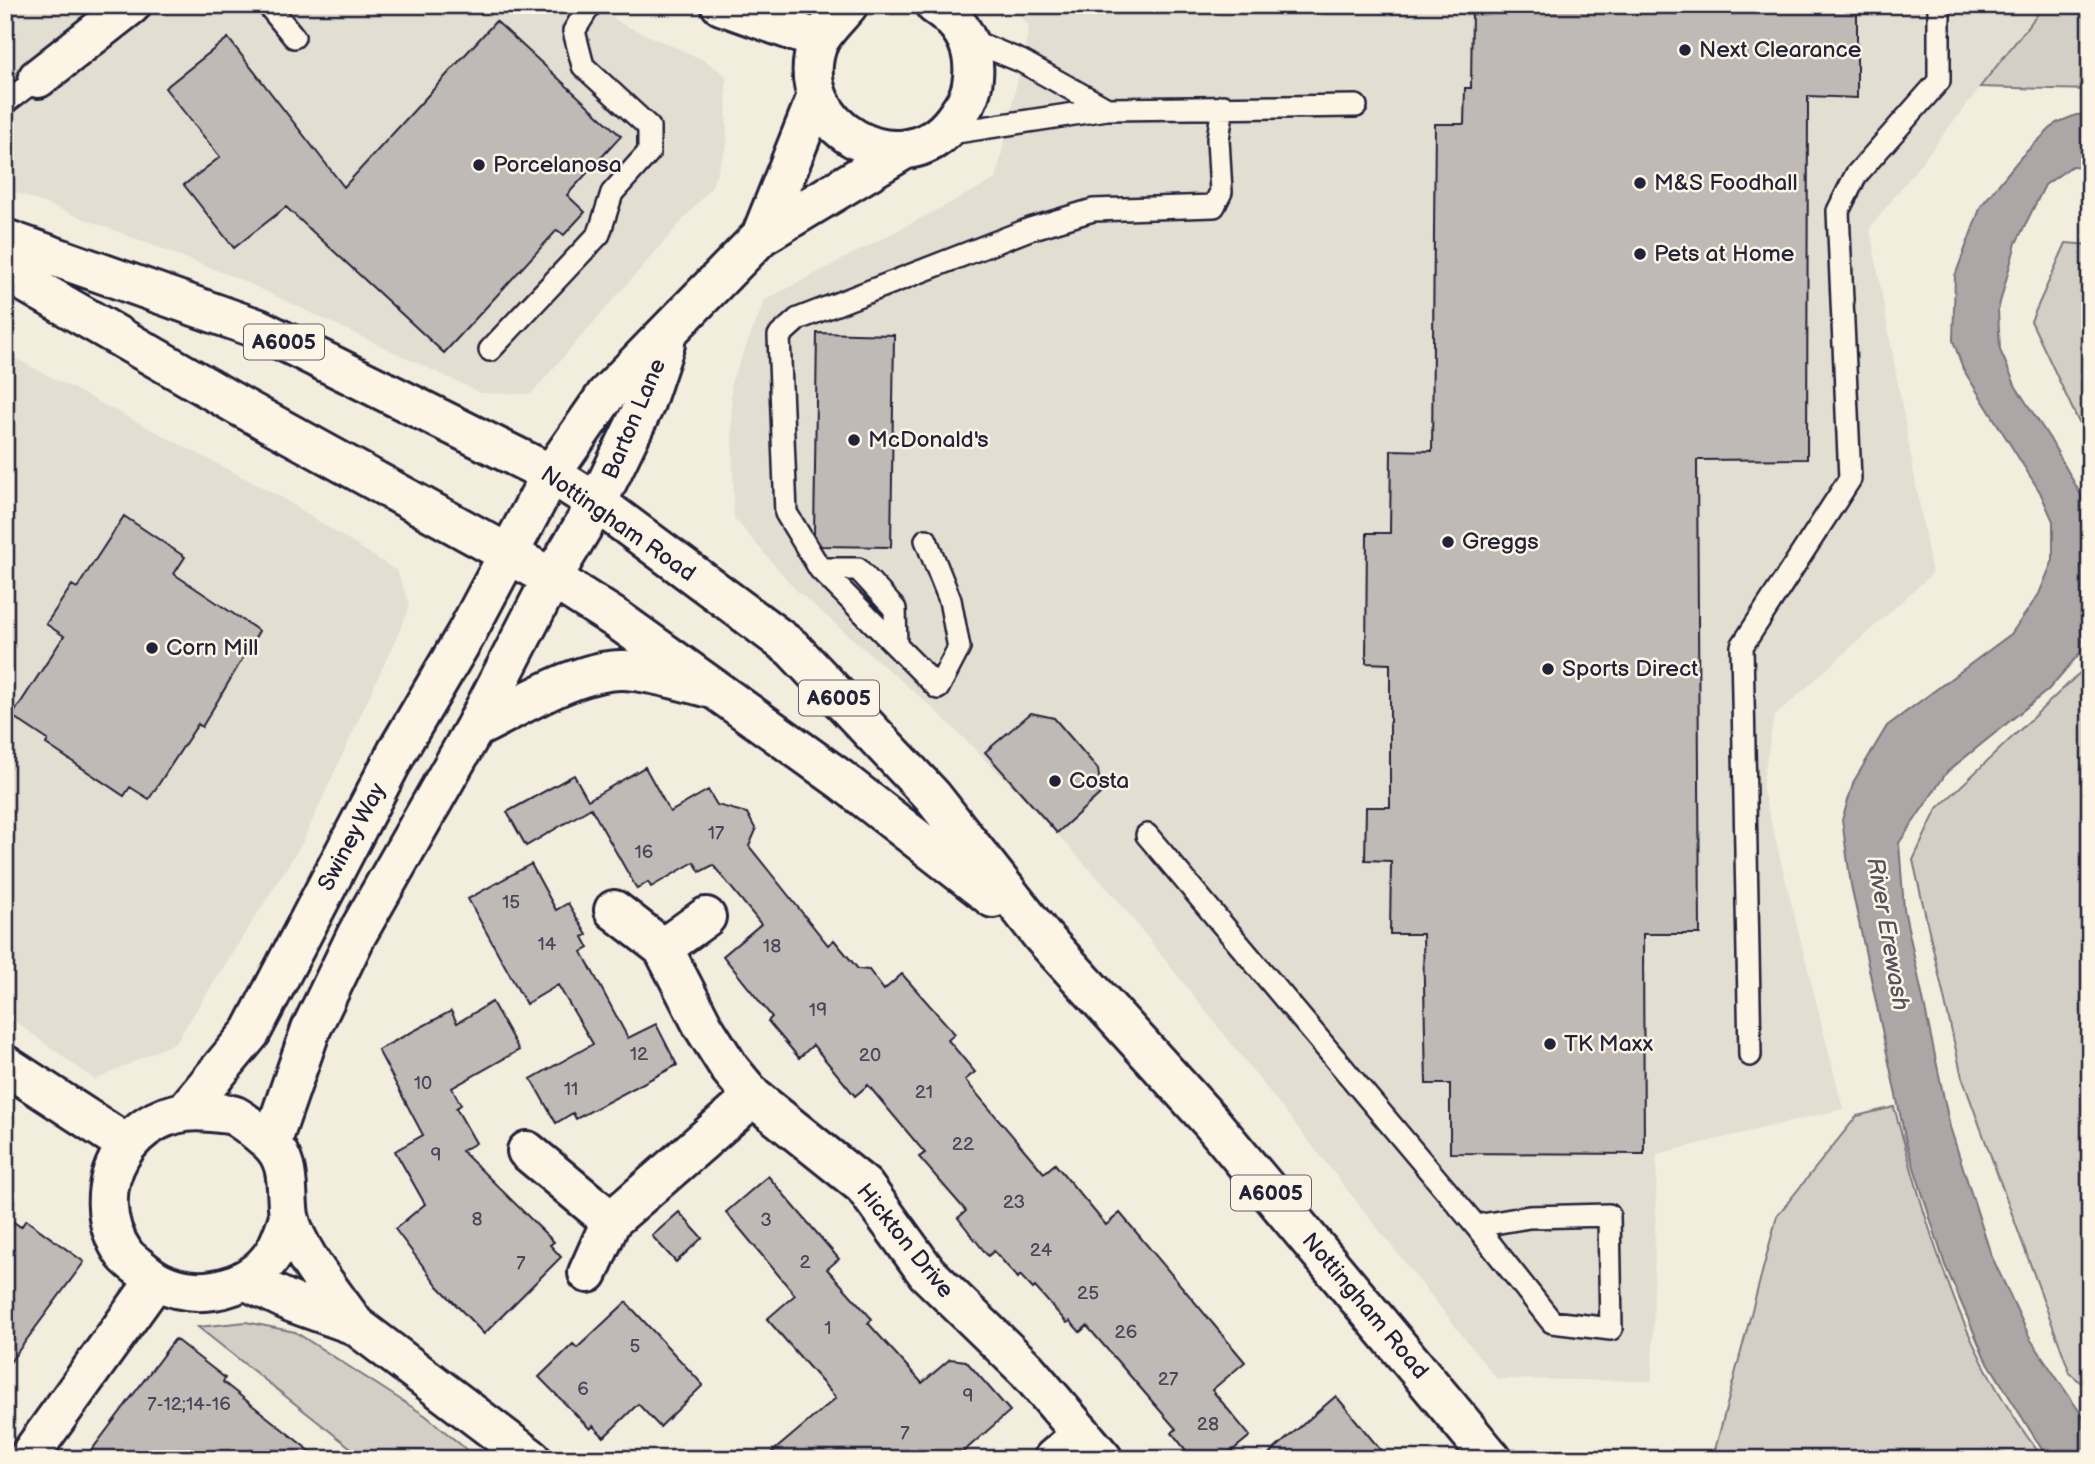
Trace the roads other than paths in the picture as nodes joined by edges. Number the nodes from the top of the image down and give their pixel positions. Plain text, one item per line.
1 (131, 5) edge
2 (268, 5) edge
3 (590, 5) edge
4 (721, 5) edge
5 (848, 5) edge
6 (936, 5) edge
7 (1939, 5) edge
8 (294, 37) dead end
9 (967, 39) junction
10 (819, 40) junction
11 (38, 78) joint
12 (817, 96) junction
13 (5, 103) edge
14 (1223, 106) junction
15 (1356, 106) dead end
16 (1107, 109) junction
17 (944, 134) junction
18 (902, 151) junction
19 (761, 236) junction
20 (5, 239) edge
21 (5, 271) edge
22 (669, 334) junction
23 (490, 350) dead end
24 (551, 474) junction
25 (597, 503) junction
26 (926, 540) dead end
27 (509, 555) junction
28 (552, 578) junction
29 (710, 688) junction
30 (474, 729) junction
31 (1147, 835) dead end
32 (614, 911) dead end
33 (706, 917) dead end
34 (1042, 936) junction
35 (663, 948) junction
36 (1750, 1055) dead end
37 (5, 1065) edge
38 (752, 1097) junction
39 (187, 1109) junction
40 (126, 1144) junction
41 (271, 1144) junction
42 (527, 1150) dead end
43 (289, 1217) junction
44 (611, 1221) junction
45 (1476, 1226) junction
46 (587, 1273) dead end
47 (245, 1280) junction
48 (155, 1281) junction
49 (355, 1325) junction
50 (1093, 1446) edge
51 (27, 1459) edge
52 (532, 1459) edge
53 (1053, 1459) edge
54 (1492, 1459) edge

1 - 11 street
2 - 8 lane
3 - 23 lane
4 - 10 street
5 - 10 street
6 - 9 street
7 - 36 lane
9 - 16 lane
9 - 17 street
10 - 12 street, Barton Lane
11 - 13 lane
12 - 18 street, Barton Lane
12 - 19 street, Barton Lane
14 - 15 lane
14 - 16 lane
14 - 26 lane
16 - 17 lane
17 - 18 street, Barton Lane
18 - 19 street, Barton Lane
19 - 22 street, Barton Lane
20 - 24 street, Nottingham Road / A6005
21 - 27 street, Nottingham Road / A6005
22 - 24 street, Barton Lane
22 - 25 street, Barton Lane
24 - 25 street, Nottingham Road / A6005
24 - 27 street, Swiney Way
25 - 28 street
25 - 34 street, Nottingham Road / A6005
27 - 28 street, Nottingham Road / A6005
27 - 39 street, Swiney Way
28 - 29 street, Nottingham Road / A6005
28 - 30 street
29 - 30 street
29 - 34 street, Nottingham Road / A6005
30 - 41 street
31 - 45 lane
32 - 35 street, Hickton Drive
33 - 35 street
34 - 54 street, Nottingham Road / A6005
35 - 38 street, Hickton Drive
37 - 40 street
38 - 44 street
38 - 50 street, Hickton Drive
39 - 40 street
39 - 41 street
40 - 48 street
41 - 43 street
42 - 44 street
43 - 47 street
43 - 49 street
44 - 46 street
45 - 45 lane
47 - 48 street
47 - 49 street
48 - 51 street
49 - 52 street
50 - 53 street

